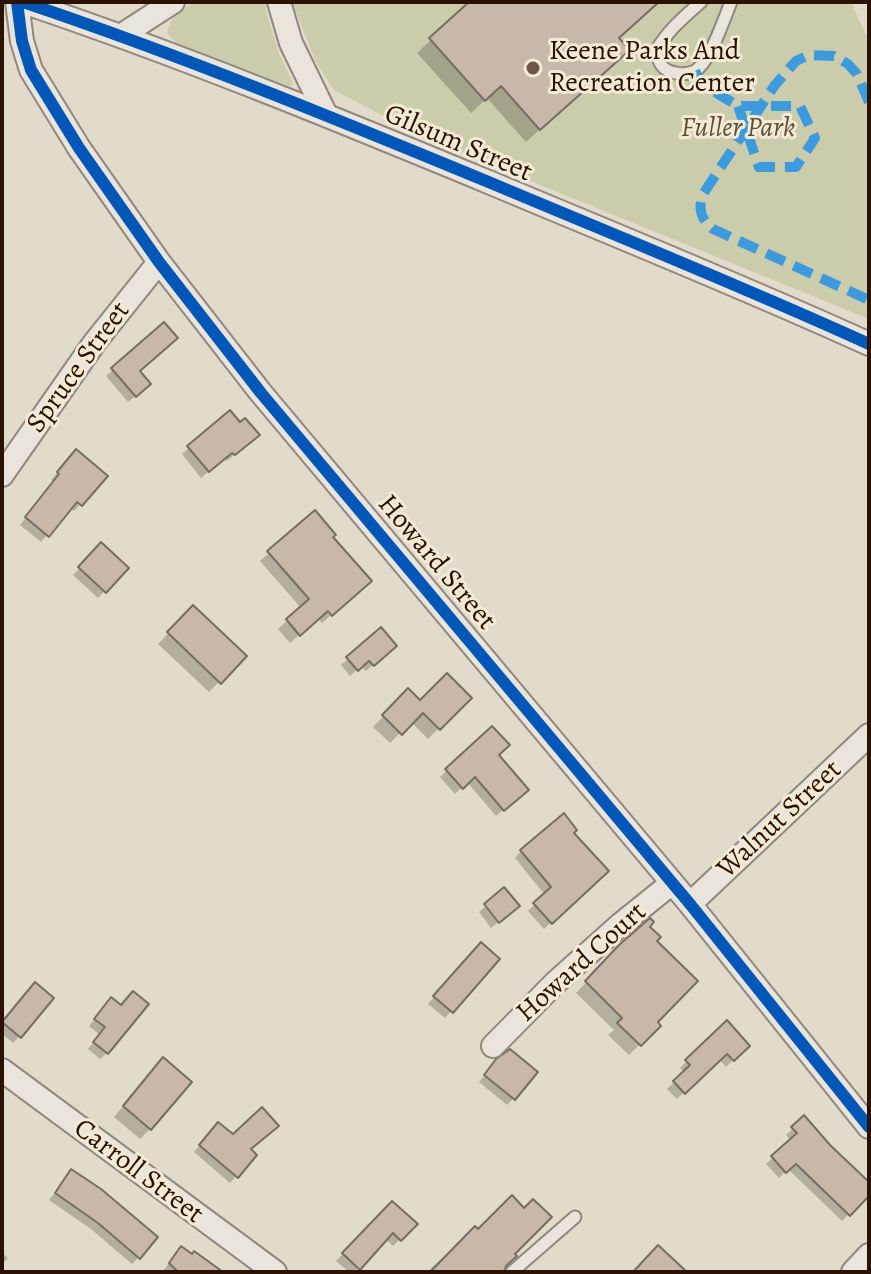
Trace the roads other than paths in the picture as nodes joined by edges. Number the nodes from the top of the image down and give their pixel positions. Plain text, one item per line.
1 (20, 2) edge
2 (173, 2) edge
3 (279, 2) edge
4 (701, 2) edge
5 (731, 2) edge
6 (122, 35) junction
7 (326, 115) junction
8 (159, 262) junction
9 (869, 344) edge
10 (2, 475) edge
11 (869, 735) edge
12 (672, 883) junction
13 (690, 904) junction
14 (493, 1046) dead end
15 (2, 1070) edge
16 (869, 1127) edge
17 (575, 1217) dead end
18 (869, 1255) edge
19 (275, 1272) edge
20 (512, 1272) edge
21 (853, 1272) edge

1 - 6 street, Gilsum Street
1 - 8 street, Howard Street
2 - 6 street
3 - 7 street
4 - 5 lane
6 - 7 street, Gilsum Street
7 - 9 street, Gilsum Street
8 - 10 street, Spruce Street
8 - 12 street, Howard Street
11 - 13 street, Walnut Street
12 - 13 street, Howard Street
12 - 14 street, Howard Court
13 - 16 street, Howard Street
15 - 19 street, Carroll Street
17 - 20 lane
18 - 21 street

